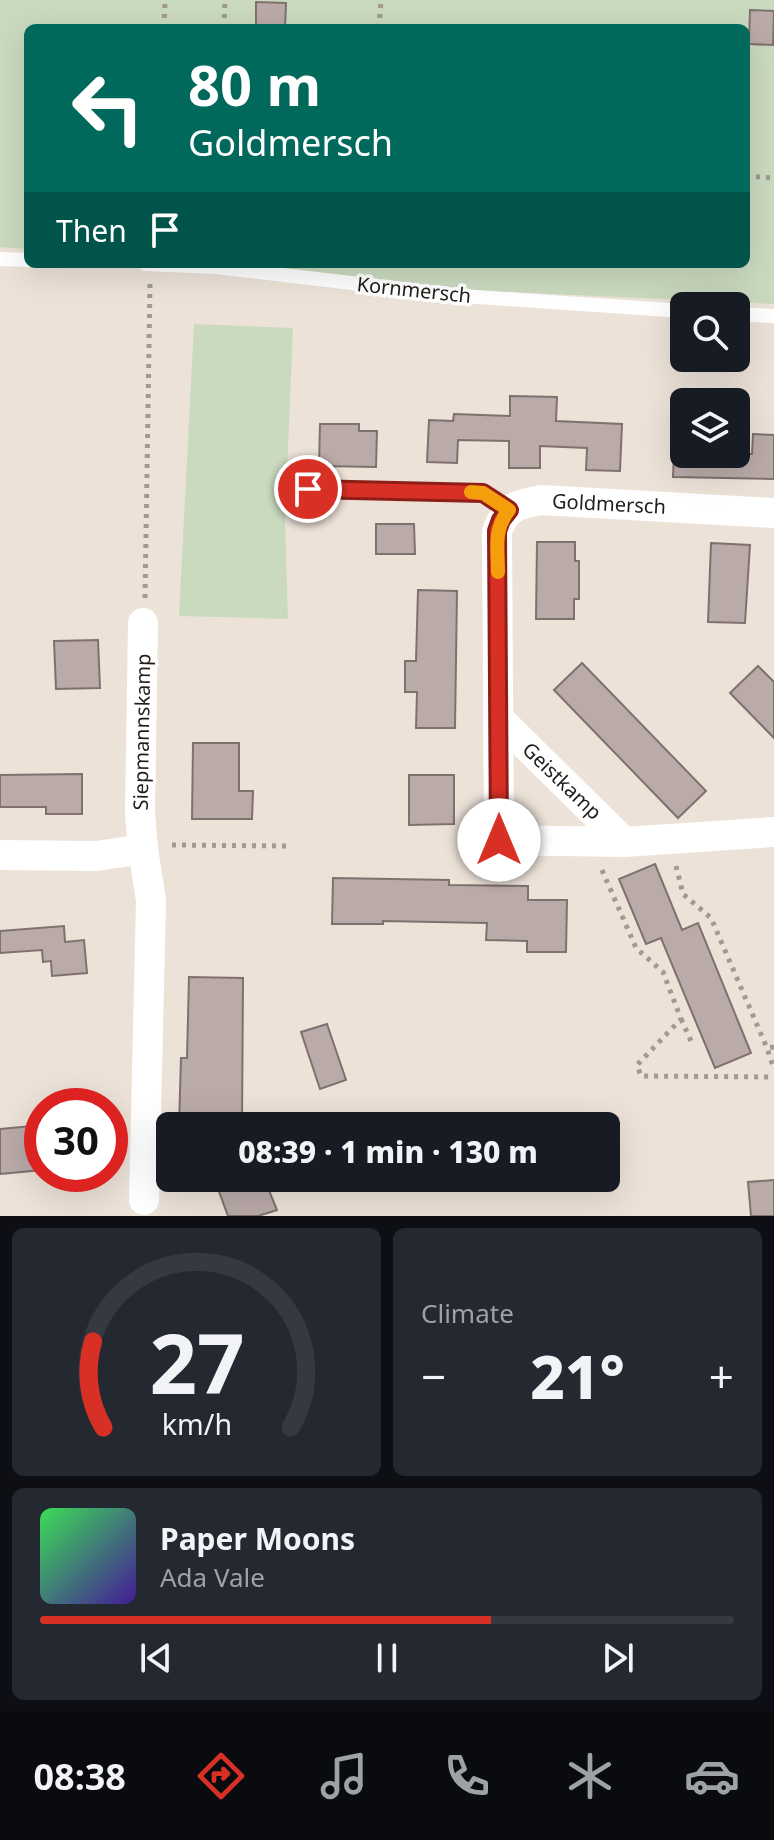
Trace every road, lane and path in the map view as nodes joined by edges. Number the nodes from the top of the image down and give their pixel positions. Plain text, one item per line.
1 (165, 0) edge
2 (225, 0) edge
3 (381, 0) edge
4 (164, 24) edge
5 (224, 24) edge
6 (379, 24) edge
7 (750, 176) edge
8 (774, 178) edge
9 (0, 259) edge
10 (24, 260) edge
11 (153, 268) edge
12 (224, 268) edge
13 (670, 310) edge
14 (750, 315) edge
15 (774, 316) edge
16 (308, 489) dead end
17 (509, 510) junction
18 (774, 513) edge
19 (143, 623) joint
20 (500, 720) junction
21 (774, 832) edge
22 (670, 840) junction
23 (590, 842) junction
24 (624, 842) junction
25 (181, 844) dead end
26 (288, 846) dead end
27 (143, 849) junction
28 (0, 855) edge
29 (681, 1019) junction
30 (691, 1041) dead end
31 (771, 1048) edge
32 (774, 1069) edge
33 (774, 1077) edge
34 (144, 1200) dead end

1 - 4 path
2 - 5 path
3 - 6 path
7 - 8 path
9 - 10 lane
11 - 19 path
12 - 13 lane, Kornmersch
14 - 15 lane
16 - 17 lane
17 - 18 street, Goldmersch
17 - 20 street, Geistkamp
19 - 27 street, Siepmannskamp
20 - 23 street, Geistkamp
20 - 24 street, Geistkamp
21 - 22 street, Geistkamp
22 - 24 street, Geistkamp
22 - 31 path
23 - 24 street, Geistkamp
23 - 29 path
25 - 26 path
27 - 28 street
27 - 34 street, Siepmannskamp
29 - 30 path
29 - 33 path
31 - 32 path

